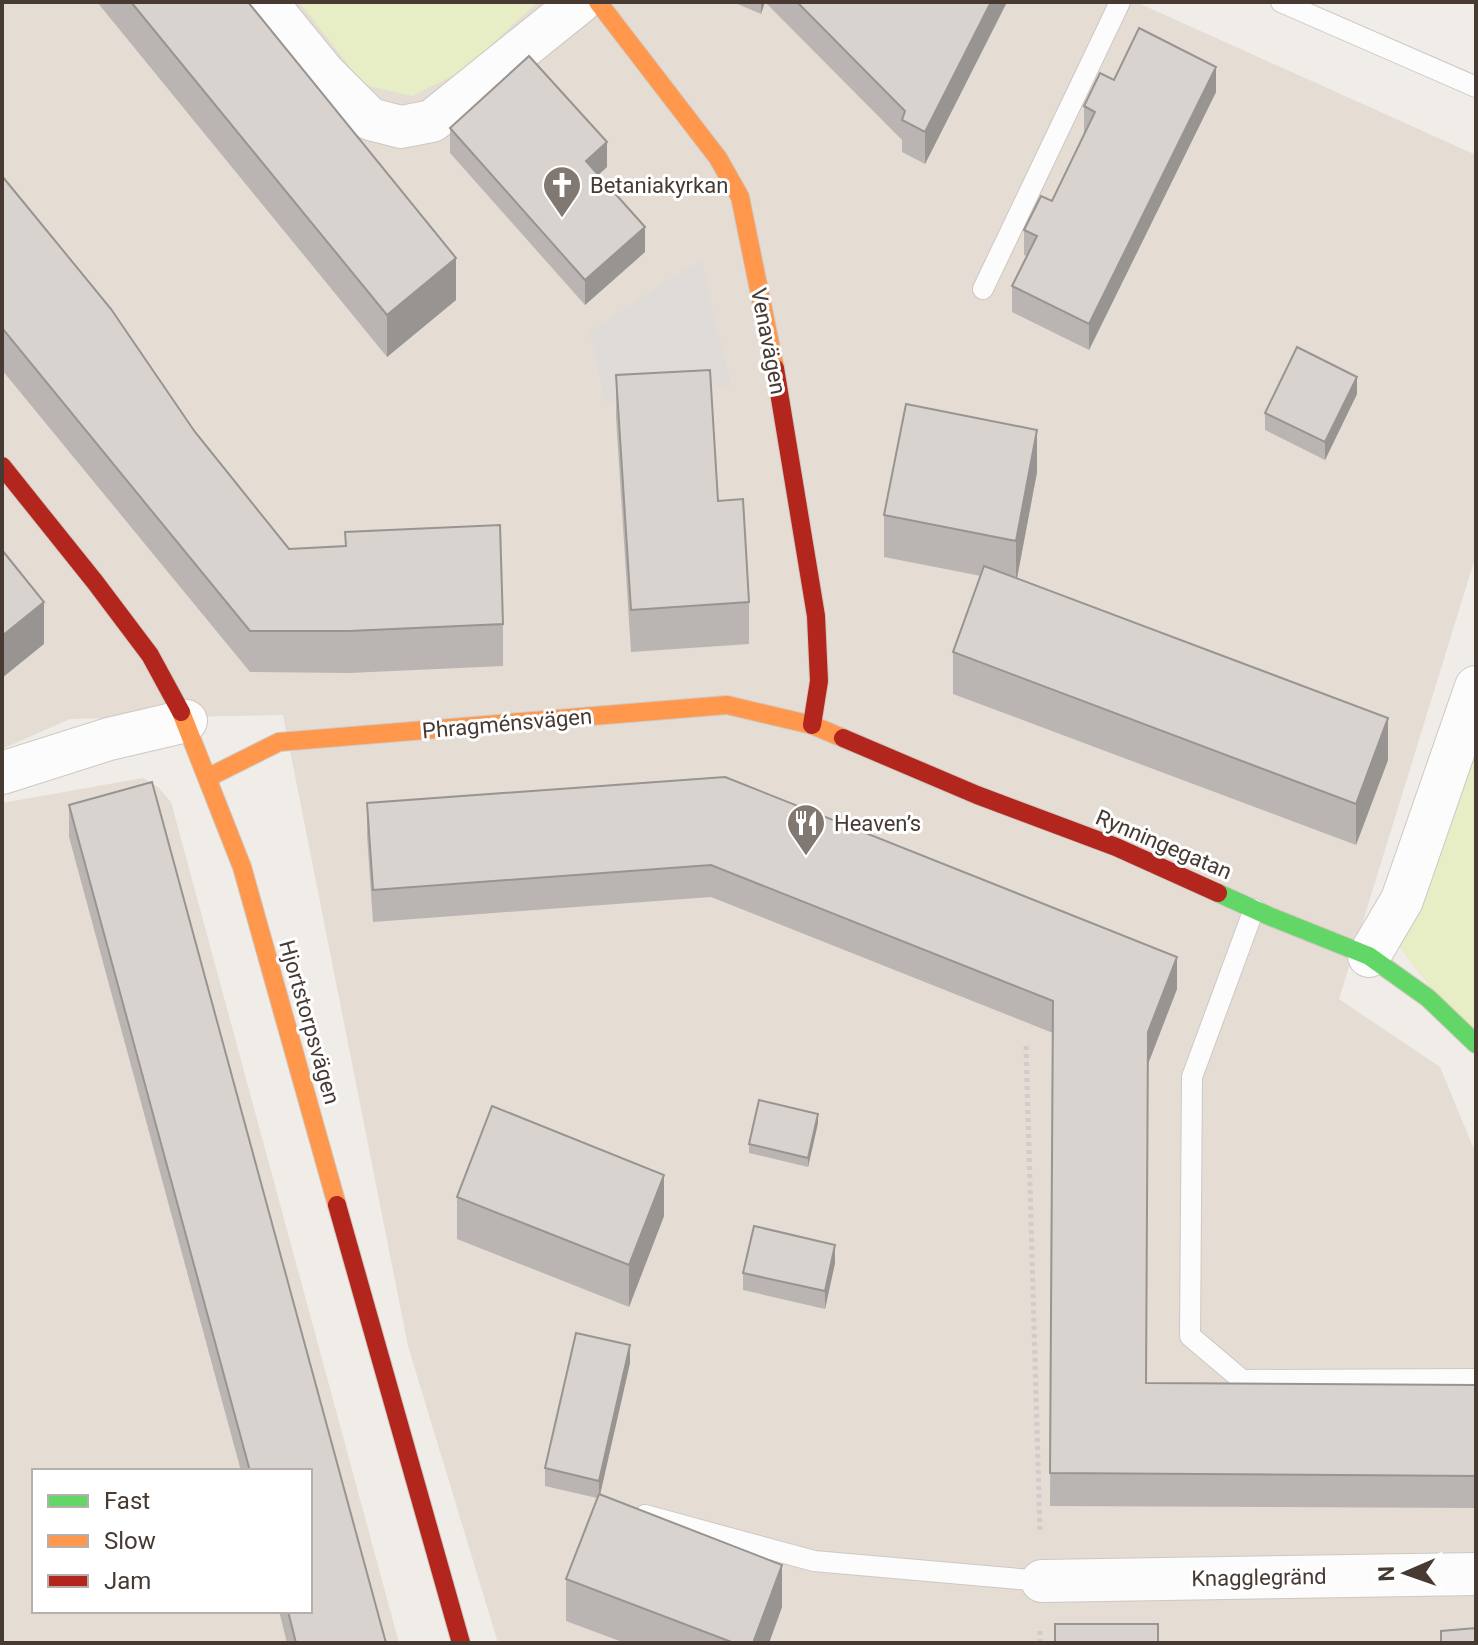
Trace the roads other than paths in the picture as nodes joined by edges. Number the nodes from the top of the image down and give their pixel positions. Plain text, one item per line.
1 (266, 2) edge
2 (580, 2) edge
3 (598, 2) edge
4 (1120, 2) edge
5 (1281, 2) edge
6 (1476, 87) edge
7 (983, 289) dead end
8 (2, 466) edge
9 (1476, 687) edge
10 (186, 721) junction
11 (812, 725) junction
12 (2, 773) edge
13 (209, 777) junction
14 (1254, 909) junction
15 (1369, 956) junction
16 (1476, 1044) edge
17 (1476, 1379) edge
18 (629, 1511) edge
19 (1476, 1574) edge
20 (1042, 1581) joint
21 (461, 1643) edge

1 - 2 street
3 - 11 street, Venavägen
4 - 7 lane
5 - 6 lane
8 - 10 street, Hjortstorpsvägen
9 - 15 street
10 - 12 street
10 - 13 street, Hjortstorpsvägen
11 - 13 street, Phragménsvägen
11 - 14 street, Rynningegatan
13 - 21 street, Hjortstorpsvägen
14 - 15 street, Rynningegatan
14 - 17 lane
15 - 16 street, Rynningegatan
18 - 20 lane
19 - 20 street, Knagglegränd

